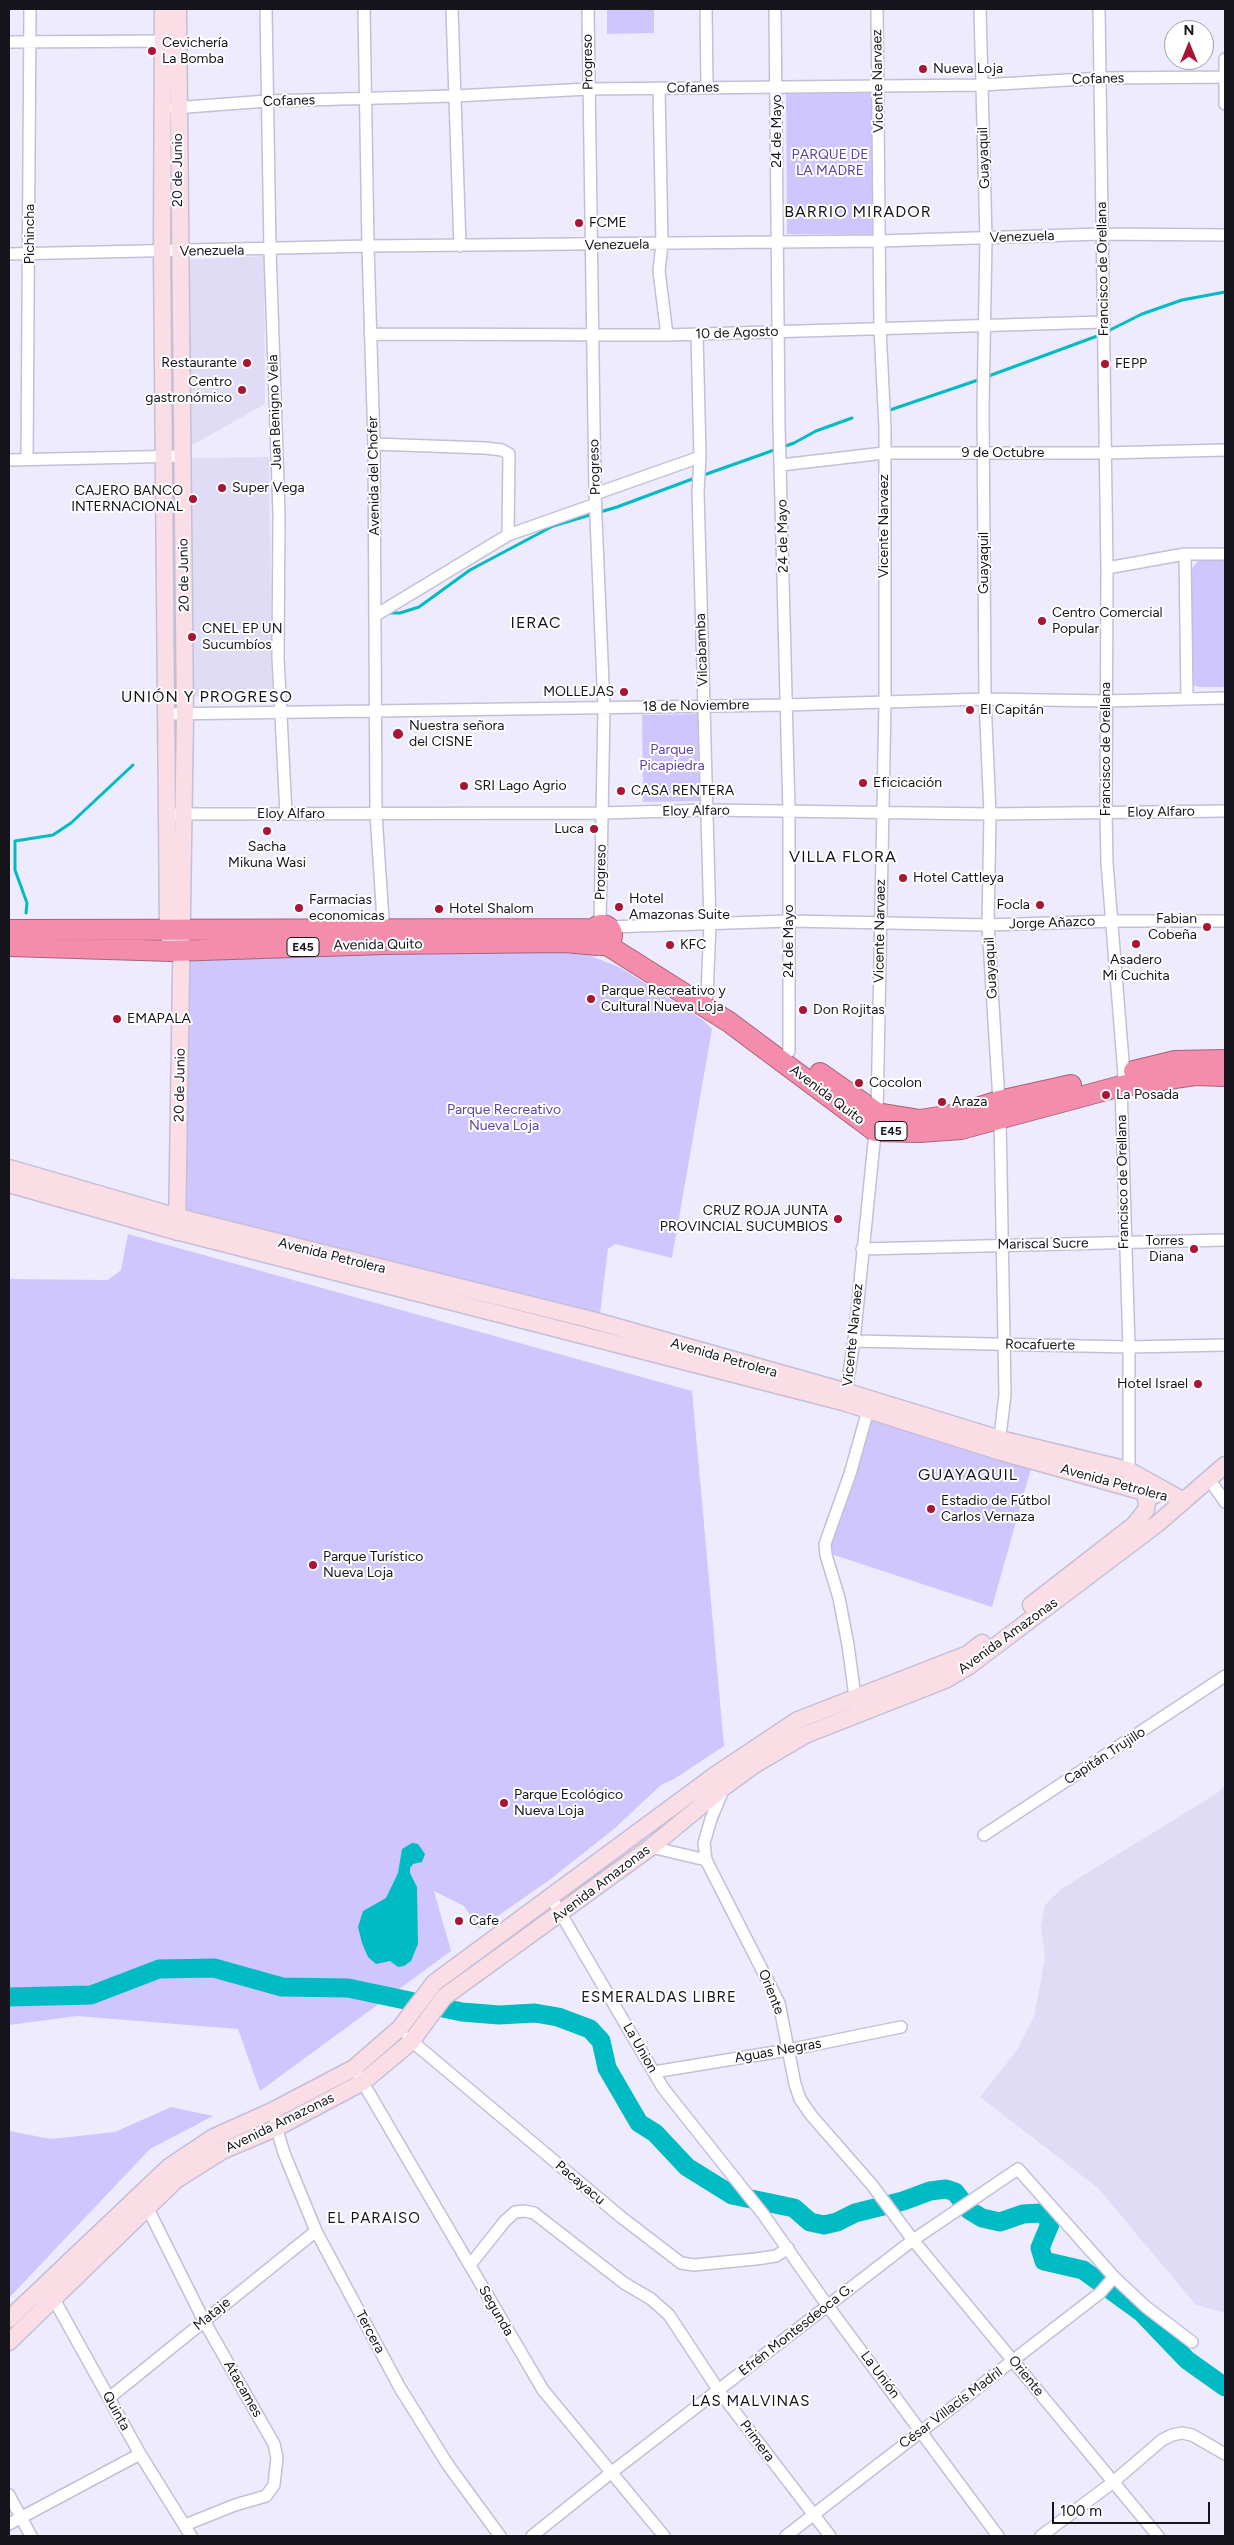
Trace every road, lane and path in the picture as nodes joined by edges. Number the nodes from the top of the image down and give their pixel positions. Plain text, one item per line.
1 (30, 9) edge
2 (163, 9) edge
3 (178, 9) edge
4 (266, 9) edge
5 (364, 9) edge
6 (452, 9) edge
7 (588, 9) edge
8 (706, 9) edge
9 (775, 9) edge
10 (877, 9) edge
11 (980, 9) edge
12 (1099, 9) edge
13 (171, 41) junction
14 (9, 42) edge
15 (30, 42) junction
16 (1225, 59) edge
17 (1225, 77) edge
18 (1102, 78) junction
19 (982, 85) junction
20 (878, 86) junction
21 (707, 87) junction
22 (778, 87) junction
23 (659, 88) junction
24 (588, 89) junction
25 (454, 96) junction
26 (365, 99) junction
27 (267, 101) junction
28 (1225, 104) edge
29 (170, 108) junction
30 (1101, 234) junction
31 (1225, 235) edge
32 (986, 239) junction
33 (880, 241) junction
34 (777, 242) junction
35 (662, 244) junction
36 (368, 246) junction
37 (460, 246) junction
38 (592, 246) junction
39 (270, 250) junction
40 (179, 251) junction
41 (162, 252) junction
42 (9, 254) edge
43 (30, 254) junction
44 (1103, 322) junction
45 (985, 327) junction
46 (880, 328) junction
47 (778, 332) junction
48 (592, 333) junction
49 (370, 334) junction
50 (696, 334) junction
51 (667, 335) junction
52 (374, 444) junction
53 (1225, 450) edge
54 (884, 453) junction
55 (984, 453) junction
56 (1105, 453) junction
57 (165, 456) junction
58 (184, 456) junction
59 (700, 457) junction
60 (9, 460) edge
61 (27, 460) junction
62 (782, 465) junction
63 (595, 499) junction
64 (508, 535) junction
65 (1185, 554) junction
66 (1225, 554) edge
67 (1107, 568) junction
68 (376, 615) junction
69 (1188, 698) junction
70 (1225, 698) edge
71 (985, 699) junction
72 (1106, 700) junction
73 (885, 703) junction
74 (786, 705) junction
75 (703, 706) junction
76 (604, 708) junction
77 (376, 711) junction
78 (281, 713) junction
79 (167, 714) junction
80 (185, 716) junction
81 (708, 810) junction
82 (789, 811) junction
83 (1225, 811) edge
84 (167, 813) junction
85 (603, 813) junction
86 (1106, 813) junction
87 (185, 814) junction
88 (286, 814) junction
89 (376, 814) junction
90 (882, 814) junction
91 (990, 814) junction
92 (1113, 920) junction
93 (789, 921) junction
94 (1225, 921) edge
95 (710, 923) junction
96 (880, 923) junction
97 (988, 925) junction
98 (9, 930) edge
99 (174, 931) junction
100 (603, 935) junction
101 (384, 936) junction
102 (9, 946) edge
103 (176, 951) junction
104 (707, 996) junction
105 (786, 1056) junction
106 (1225, 1060) edge
107 (1225, 1076) edge
108 (1122, 1080) junction
109 (999, 1109) junction
110 (876, 1122) junction
111 (9, 1168) edge
112 (9, 1184) edge
113 (173, 1223) junction
114 (1225, 1240) edge
115 (1124, 1242) junction
116 (1001, 1244) junction
117 (862, 1249) junction
118 (854, 1341) junction
119 (1003, 1345) junction
120 (1225, 1345) edge
121 (1129, 1347) junction
122 (845, 1397) junction
123 (868, 1410) junction
124 (999, 1445) junction
125 (1225, 1465) edge
126 (1128, 1470) junction
127 (1208, 1479) junction
128 (1137, 1490) junction
129 (1184, 1501) junction
130 (1225, 1502) edge
131 (1225, 1676) edge
132 (854, 1697) junction
133 (860, 1714) junction
134 (724, 1787) junction
135 (984, 1835) dead end
136 (651, 1847) junction
137 (706, 1860) junction
138 (551, 1897) junction
139 (561, 1914) junction
140 (404, 2024) junction
141 (901, 2027) dead end
142 (415, 2037) junction
143 (788, 2050) junction
144 (354, 2068) junction
145 (654, 2072) junction
146 (363, 2082) junction
147 (272, 2111) junction
148 (276, 2128) junction
149 (147, 2207) junction
150 (763, 2214) joint
151 (316, 2231) junction
152 (913, 2240) junction
153 (788, 2248) junction
154 (470, 2265) junction
155 (1111, 2280) junction
156 (44, 2285) junction
157 (55, 2298) junction
158 (827, 2305) junction
159 (9, 2319) edge
160 (204, 2321) junction
161 (9, 2342) edge
162 (1192, 2342) dead end
163 (1014, 2360) junction
164 (719, 2391) junction
165 (108, 2398) junction
166 (920, 2430) junction
167 (140, 2454) junction
168 (1225, 2454) edge
169 (612, 2472) junction
170 (1112, 2483) junction
171 (9, 2495) edge
172 (813, 2515) junction
173 (22, 2519) junction
174 (9, 2524) edge
175 (184, 2525) junction
176 (31, 2536) edge
177 (191, 2536) edge
178 (500, 2536) edge
179 (532, 2536) edge
180 (664, 2536) edge
181 (786, 2536) edge
182 (830, 2536) edge
183 (998, 2536) edge
184 (1041, 2536) edge
185 (1158, 2536) edge

1 - 15 street, Pichincha
2 - 13 main road, 20 de Junio
3 - 13 main road, 20 de Junio
4 - 27 street, Juan Benigno Vela
5 - 26 street, Avenida del Chofer
6 - 25 street
7 - 24 street, Progreso
8 - 21 street
9 - 22 street, 24 de Mayo
10 - 20 street, Vicente Narvaez
11 - 19 street, Guayaquil
12 - 18 street, Francisco de Orellana
13 - 15 street
13 - 29 main road, 20 de Junio
14 - 15 street
15 - 43 street, Pichincha
16 - 17 street
17 - 18 street, Cofanes
17 - 28 street
18 - 19 street, Cofanes
18 - 30 street, Francisco de Orellana
19 - 20 street, Cofanes
19 - 32 street, Guayaquil
20 - 22 street, Cofanes
20 - 33 street, Vicente Narvaez
21 - 22 street, Cofanes
21 - 23 street, Cofanes
22 - 34 street, 24 de Mayo
23 - 24 street, Cofanes
23 - 35 street
24 - 25 street, Cofanes
24 - 38 street, Progreso
25 - 26 street, Cofanes
25 - 37 street
26 - 27 street, Cofanes
26 - 36 street, Avenida del Chofer
27 - 29 street, Cofanes
27 - 39 street, Juan Benigno Vela
29 - 40 main road, 20 de Junio
29 - 41 main road, 20 de Junio
30 - 31 street, Venezuela
30 - 32 street, Venezuela
30 - 44 street, Francisco de Orellana
32 - 33 street, Venezuela
32 - 45 street, Guayaquil
33 - 34 street, Venezuela
33 - 46 street, Vicente Narvaez
34 - 35 street, Venezuela
34 - 47 street, 24 de Mayo
35 - 38 street, Venezuela
35 - 51 street
36 - 37 street, Venezuela
36 - 39 street, Venezuela
36 - 49 street, Avenida del Chofer
37 - 38 street, Venezuela
38 - 48 street, Progreso
39 - 40 street, Venezuela
39 - 78 street, Juan Benigno Vela
40 - 41 street, Venezuela
40 - 58 main road, 20 de Junio
41 - 43 street, Venezuela
41 - 57 main road, 20 de Junio
42 - 43 street, Venezuela
43 - 61 street, Pichincha
44 - 45 street, 10 de Agosto
44 - 56 street, Francisco de Orellana
45 - 46 street, 10 de Agosto
45 - 55 street, Guayaquil
46 - 47 street, 10 de Agosto
46 - 54 street, Vicente Narvaez
47 - 50 street, 10 de Agosto
47 - 62 street, 24 de Mayo
48 - 49 street, 10 de Agosto
48 - 51 street, 10 de Agosto
48 - 63 street, Progreso
49 - 52 street, Avenida del Chofer
50 - 51 street, 10 de Agosto
50 - 59 street, Vilcabamba
52 - 64 street
52 - 68 street, Avenida del Chofer
53 - 56 street, 9 de Octubre
54 - 55 street, 9 de Octubre
54 - 62 street, 9 de Octubre
54 - 73 street, Vicente Narvaez
55 - 56 street, 9 de Octubre
55 - 71 street, Guayaquil
56 - 67 street, Francisco de Orellana
57 - 58 street
57 - 61 street
57 - 79 main road, 20 de Junio
58 - 80 main road, 20 de Junio
59 - 63 street
59 - 75 street, Vilcabamba
60 - 61 street
62 - 74 street, 24 de Mayo
63 - 64 street
63 - 76 street, Progreso
64 - 68 street
65 - 66 street
65 - 67 street
65 - 69 street
67 - 72 street, Francisco de Orellana
68 - 77 street, Avenida del Chofer
69 - 70 street, 18 de Noviembre
69 - 72 street, 18 de Noviembre
71 - 72 street, 18 de Noviembre
71 - 73 street, 18 de Noviembre
71 - 91 street, Guayaquil
72 - 86 street, Francisco de Orellana
73 - 74 street, 18 de Noviembre
73 - 90 street, Vicente Narvaez
74 - 75 street, 18 de Noviembre
74 - 82 street, 24 de Mayo
75 - 76 street, 18 de Noviembre
75 - 81 street, Vilcabamba
76 - 77 street, 18 de Noviembre
76 - 85 street, Progreso
77 - 78 street, 18 de Noviembre
77 - 89 street, Avenida del Chofer
78 - 80 street, 18 de Noviembre
78 - 88 street, Juan Benigno Vela
79 - 80 street, 18 de Noviembre
79 - 84 main road, 20 de Junio
80 - 87 main road, 20 de Junio
81 - 82 street, Eloy Alfaro
81 - 85 street, Eloy Alfaro
81 - 95 street, Vilcabamba
82 - 90 street, Eloy Alfaro
82 - 93 street, 24 de Mayo
83 - 86 street, Eloy Alfaro
84 - 87 street, Eloy Alfaro
84 - 99 main road, 20 de Junio
85 - 89 street, Eloy Alfaro
85 - 100 street, Progreso
86 - 91 street, Eloy Alfaro
86 - 92 street, Francisco de Orellana
87 - 88 street, Eloy Alfaro
87 - 99 main road, 20 de Junio
88 - 89 street, Eloy Alfaro
89 - 101 street, Avenida del Chofer
90 - 91 street, Eloy Alfaro
90 - 96 street, Vicente Narvaez
91 - 97 street, Guayaquil
92 - 94 street, Jorge Añazco
92 - 97 street, Jorge Añazco
92 - 108 street, Francisco de Orellana
93 - 95 street, Jorge Añazco
93 - 96 street, Jorge Añazco
93 - 105 street, 24 de Mayo
95 - 100 street, Jorge Añazco
95 - 104 street, Vilcabamba
96 - 97 street, Jorge Añazco
96 - 110 street, Vicente Narvaez
97 - 109 street, Guayaquil
98 - 99 highway, Avenida Quito / E45
99 - 101 highway, Avenida Quito / E45
99 - 103 main road, 20 de Junio
100 - 101 highway, Avenida Quito / E45
100 - 104 highway, Avenida Quito / E45
100 - 105 highway, Avenida Quito / E45
101 - 103 highway, Avenida Quito / E45
102 - 103 highway, Avenida Quito / E45
103 - 113 main road, 20 de Junio
104 - 105 highway, Avenida Quito / E45
105 - 110 highway, Avenida Quito / E45
106 - 108 highway, Avenida Quito / E45
107 - 108 highway, Avenida Quito / E45
108 - 109 highway, Avenida Quito / E45
108 - 115 street, Francisco de Orellana
109 - 110 highway, Avenida Quito / E45
109 - 116 street, Guayaquil
110 - 117 street, Vicente Narvaez
111 - 113 main road, Avenida Petrolera
112 - 113 main road, Avenida Petrolera
113 - 122 main road, Avenida Petrolera
114 - 115 street, Mariscal Sucre
115 - 116 street, Mariscal Sucre
115 - 121 street, Francisco de Orellana
116 - 117 street, Mariscal Sucre
116 - 119 street, Guayaquil
117 - 118 street, Vicente Narvaez
118 - 119 street, Rocafuerte
118 - 122 street, Vicente Narvaez
119 - 121 street, Rocafuerte
119 - 124 street, Guayaquil
120 - 121 street, Rocafuerte
121 - 126 street, Francisco de Orellana
122 - 123 main road, Avenida Petrolera
122 - 124 main road, Avenida Petrolera
123 - 124 main road, Avenida Petrolera
123 - 132 street
124 - 126 main road, Avenida Petrolera
124 - 128 main road, Avenida Petrolera
125 - 127 main road, Avenida Amazonas
126 - 128 street, Francisco de Orellana
126 - 129 main road, Avenida Petrolera
127 - 129 main road, Avenida Amazonas
127 - 130 street
128 - 129 main road, Avenida Petrolera
128 - 132 main road, Avenida Amazonas
129 - 133 main road, Avenida Amazonas
131 - 135 street, Capitán Trujillo
132 - 133 street
132 - 138 main road, Avenida Amazonas
133 - 134 main road, Avenida Amazonas
134 - 136 main road, Avenida Amazonas
134 - 137 street, Oriente
136 - 137 street
136 - 139 main road, Avenida Amazonas
137 - 143 street, Oriente
138 - 139 street, La Union
138 - 140 main road, Avenida Amazonas
139 - 142 main road, Avenida Amazonas
139 - 145 street, La Union
140 - 142 street, Pacayacu
140 - 144 main road, Avenida Amazonas
141 - 143 street, Aguas Negras
142 - 146 main road, Avenida Amazonas
142 - 153 street, Pacayacu
143 - 145 street, Aguas Negras
143 - 152 street, Oriente
144 - 146 street, Segunda
144 - 147 main road, Avenida Amazonas
145 - 150 street, La Union
146 - 148 main road, Avenida Amazonas
146 - 154 street, Segunda
147 - 148 street, Tercera
147 - 156 main road, Avenida Amazonas
148 - 149 main road, Avenida Amazonas
148 - 151 street, Tercera
149 - 157 main road, Avenida Amazonas
149 - 160 street, Atacames
150 - 153 street, La Unión
151 - 160 street, Mataje
151 - 178 street, Tercera
152 - 155 street, Efrén Montesdeoca G.
152 - 158 street, Efrén Montesdeoca G.
152 - 163 street, Oriente
153 - 158 street, La Unión
154 - 164 street, Primera
154 - 169 street, Segunda
155 - 162 street
155 - 163 street, César Villacís Madril
156 - 157 street, Quinta
156 - 159 main road, Avenida Amazonas
157 - 161 main road, Avenida Amazonas
157 - 165 street, Quinta
158 - 164 street, Efrén Montesdeoca G.
158 - 166 street, La Unión
160 - 165 street, Mataje
160 - 175 street, Atacames
163 - 166 street, César Villacís Madril
163 - 170 street, Oriente
164 - 169 street, Efrén Montesdeoca G.
164 - 172 street, Primera
165 - 167 street, Quinta
166 - 172 street, César Villacís Madril
166 - 183 street, La Unión
167 - 173 street
167 - 175 street, Quinta
168 - 170 street
169 - 179 street, Efrén Montesdeoca G.
169 - 180 street, Segunda
170 - 184 street
170 - 185 street, Oriente
171 - 173 street
172 - 181 street, César Villacís Madril
172 - 182 street, Primera
173 - 174 street
173 - 176 street
175 - 177 street, Quinta

